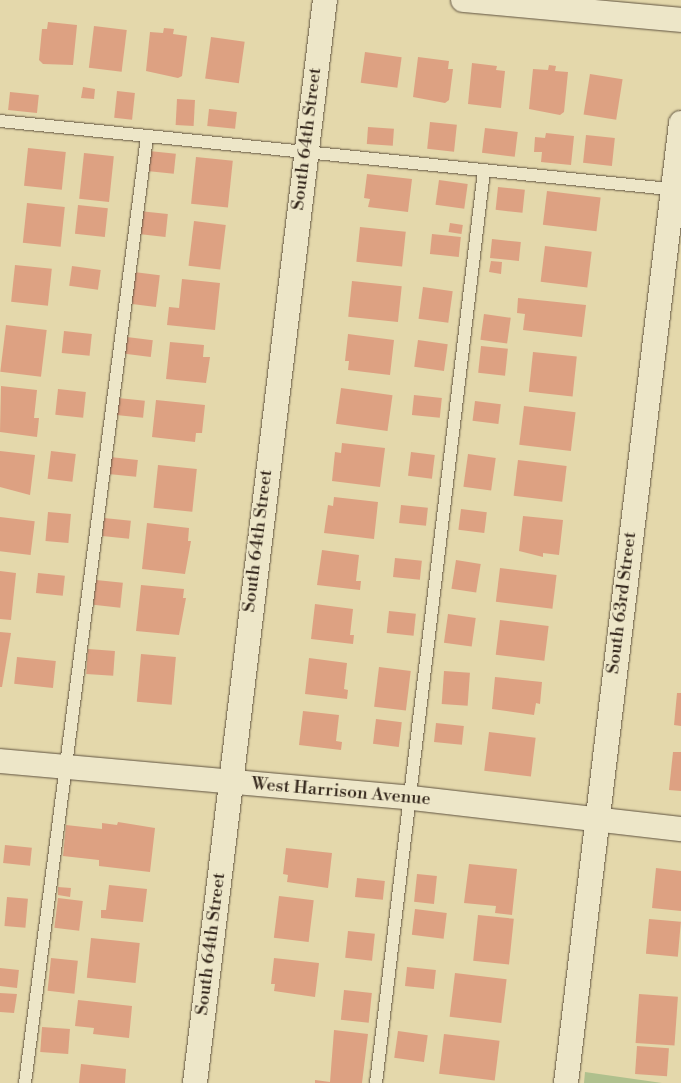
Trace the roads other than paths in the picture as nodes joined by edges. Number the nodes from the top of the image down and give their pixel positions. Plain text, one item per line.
1 (325, 0) edge
2 (463, 0) edge
3 (510, 2) edge
4 (681, 20) edge
5 (0, 121) edge
6 (681, 123) edge
7 (147, 137) junction
8 (305, 153) junction
9 (484, 171) junction
10 (677, 190) edge
11 (0, 761) edge
12 (67, 767) junction
13 (230, 783) junction
14 (412, 798) junction
15 (596, 821) junction
16 (681, 829) edge
17 (25, 1083) edge
18 (195, 1083) edge
19 (376, 1083) edge
20 (566, 1083) edge

1 - 8 street, South 64th Street
2 - 3 street
3 - 4 street
5 - 7 lane
6 - 10 street, South 63rd Street
7 - 8 lane
7 - 12 lane
8 - 9 lane
8 - 13 street, South 64th Street
9 - 10 lane
9 - 14 lane
10 - 15 street, South 63rd Street
11 - 12 street, West Harrison Avenue
12 - 13 street, West Harrison Avenue
12 - 17 lane
13 - 14 street, West Harrison Avenue
13 - 18 street, South 64th Street
14 - 15 street, West Harrison Avenue
14 - 19 lane
15 - 16 street, West Harrison Avenue
15 - 20 street, South 63rd Street

